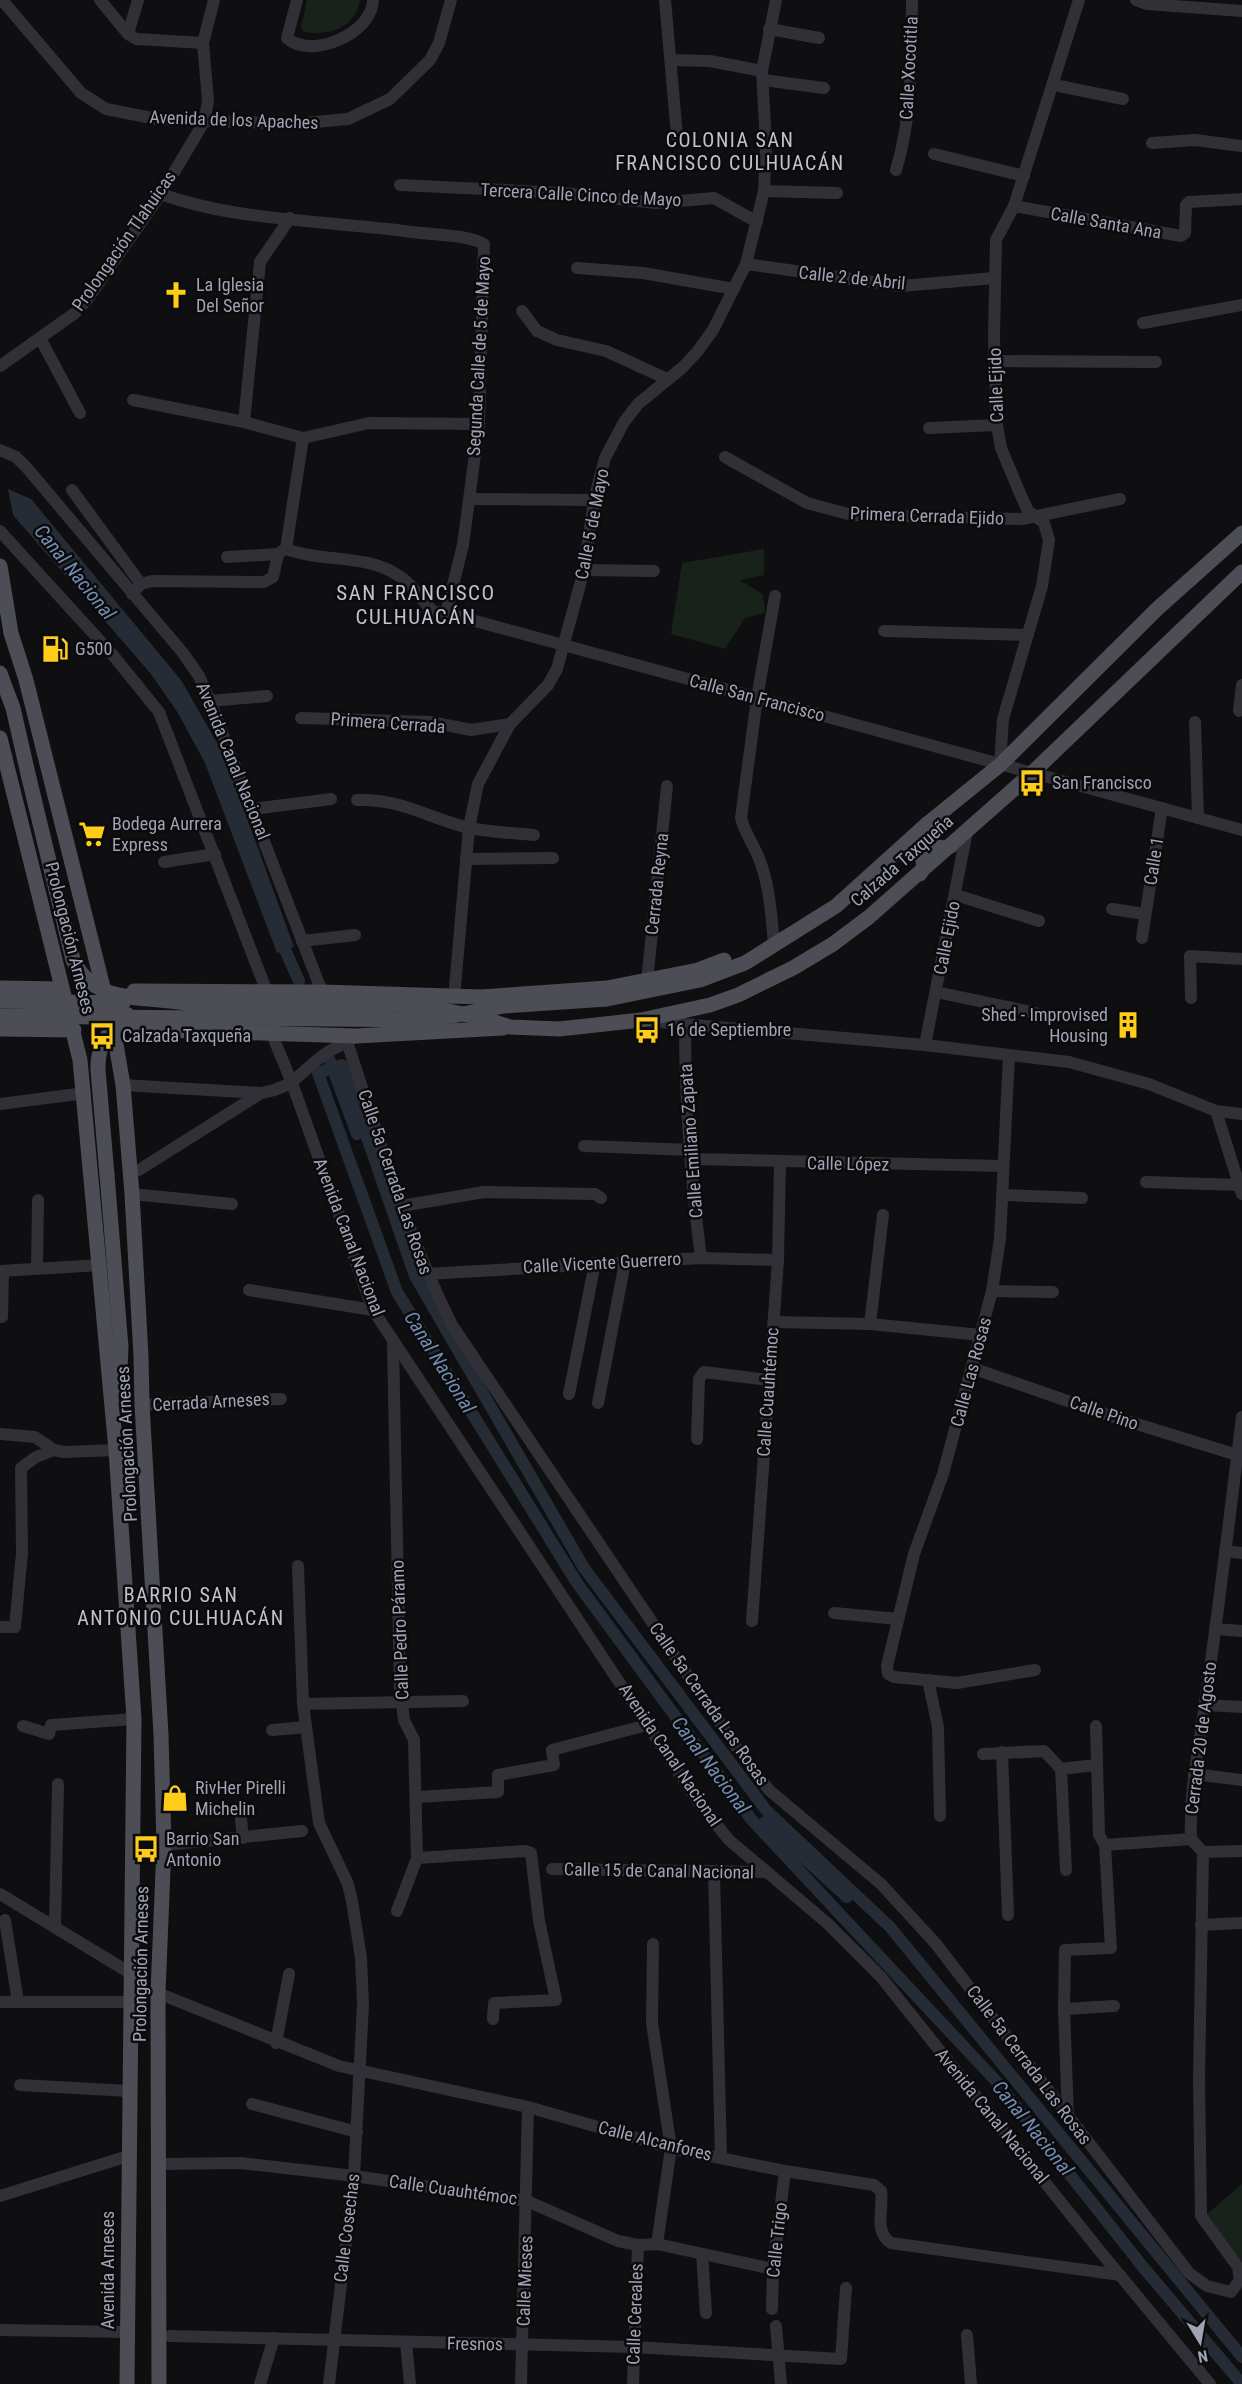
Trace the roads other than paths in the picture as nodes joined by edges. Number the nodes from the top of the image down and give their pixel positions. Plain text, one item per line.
1 (2, 0) edge
2 (100, 0) edge
3 (138, 0) edge
4 (214, 0) edge
5 (297, 0) edge
6 (373, 0) edge
7 (452, 0) edge
8 (665, 0) edge
9 (776, 0) edge
10 (912, 0) edge
11 (1079, 0) edge
12 (1136, 0) edge
13 (1242, 11) edge
14 (769, 29) junction
15 (128, 34) junction
16 (819, 38) dead end
17 (203, 43) junction
18 (671, 60) junction
19 (762, 76) junction
20 (1054, 86) junction
21 (824, 88) dead end
22 (1123, 99) dead end
23 (204, 122) junction
24 (677, 136) dead end
25 (1152, 143) dead end
26 (1242, 146) edge
27 (934, 154) dead end
28 (896, 170) dead end
29 (1024, 176) junction
30 (400, 185) dead end
31 (764, 191) junction
32 (837, 193) dead end
33 (161, 194) junction
34 (1242, 199) edge
35 (1014, 206) junction
36 (290, 218) junction
37 (757, 222) junction
38 (746, 264) junction
39 (577, 268) dead end
40 (994, 278) junction
41 (734, 289) junction
42 (1242, 305) edge
43 (522, 311) dead end
44 (1143, 323) dead end
45 (40, 338) junction
46 (996, 361) junction
47 (1156, 362) dead end
48 (0, 366) edge
49 (667, 379) junction
50 (133, 400) dead end
51 (80, 413) dead end
52 (244, 422) junction
53 (479, 424) junction
54 (997, 424) junction
55 (929, 428) dead end
56 (303, 438) junction
57 (1, 450) edge
58 (725, 457) dead end
59 (72, 490) dead end
60 (470, 499) junction
61 (1120, 499) dead end
62 (594, 500) junction
63 (1034, 516) junction
64 (0, 531) edge
65 (1242, 533) edge
66 (282, 551) junction
67 (227, 557) dead end
68 (0, 566) edge
69 (584, 570) junction
70 (654, 571) dead end
71 (1242, 572) edge
72 (141, 584) junction
73 (132, 594) junction
74 (775, 596) dead end
75 (446, 613) junction
76 (884, 631) dead end
77 (1028, 635) junction
78 (565, 645) junction
79 (0, 673) edge
80 (1242, 685) edge
81 (267, 696) dead end
82 (757, 698) junction
83 (210, 701) junction
84 (1239, 711) dead end
85 (302, 718) dead end
86 (1195, 722) dead end
87 (510, 724) junction
88 (0, 738) edge
89 (999, 765) junction
90 (1032, 773) junction
91 (667, 786) dead end
92 (331, 799) dead end
93 (357, 800) dead end
94 (1162, 808) junction
95 (253, 809) junction
96 (1198, 819) junction
97 (927, 824) junction
98 (469, 828) junction
99 (1242, 830) edge
100 (967, 831) junction
101 (534, 835) dead end
102 (951, 846) junction
103 (900, 850) junction
104 (215, 854) junction
105 (553, 858) dead end
106 (466, 860) junction
107 (164, 862) dead end
108 (920, 874) junction
109 (956, 895) junction
110 (1112, 909) dead end
111 (1145, 914) junction
112 (1039, 921) dead end
113 (355, 935) dead end
114 (1142, 938) dead end
115 (302, 941) junction
116 (774, 944) junction
117 (756, 953) junction
118 (1242, 959) edge
119 (647, 981) junction
120 (6, 988) edge
121 (62, 989) junction
122 (103, 989) junction
123 (168, 992) junction
124 (267, 992) junction
125 (322, 992) junction
126 (936, 992) junction
127 (454, 998) junction
128 (1191, 998) dead end
129 (0, 1001) edge
130 (191, 1004) junction
131 (1036, 1013) dead end
132 (0, 1016) edge
133 (142, 1017) junction
134 (641, 1020) junction
135 (685, 1025) junction
136 (113, 1027) junction
137 (510, 1027) junction
138 (0, 1029) edge
139 (16, 1029) junction
140 (74, 1030) junction
141 (164, 1030) junction
142 (271, 1032) junction
143 (352, 1039) junction
144 (925, 1045) junction
145 (1009, 1056) junction
146 (292, 1083) junction
147 (123, 1085) junction
148 (85, 1093) junction
149 (261, 1093) junction
150 (0, 1104) edge
151 (1216, 1112) junction
152 (1242, 1114) edge
153 (584, 1146) dead end
154 (691, 1154) junction
155 (780, 1162) junction
156 (1003, 1166) junction
157 (139, 1170) dead end
158 (1146, 1182) dead end
159 (1241, 1190) edge
160 (132, 1194) junction
161 (1003, 1194) junction
162 (601, 1198) dead end
163 (1082, 1198) dead end
164 (38, 1200) dead end
165 (232, 1204) dead end
166 (401, 1206) junction
167 (883, 1215) dead end
168 (701, 1258) junction
169 (778, 1260) junction
170 (624, 1262) junction
171 (595, 1263) junction
172 (101, 1265) junction
173 (37, 1269) junction
174 (2, 1271) edge
175 (427, 1274) junction
176 (249, 1290) dead end
177 (992, 1291) junction
178 (1053, 1292) dead end
179 (373, 1310) junction
180 (1, 1317) edge
181 (774, 1322) junction
182 (870, 1324) junction
183 (981, 1335) junction
184 (393, 1343) junction
185 (972, 1368) junction
186 (768, 1380) junction
187 (569, 1394) dead end
188 (281, 1399) dead end
189 (598, 1403) dead end
190 (141, 1405) junction
191 (1242, 1417) edge
192 (114, 1425) junction
193 (0, 1434) edge
194 (697, 1439) dead end
195 (54, 1450) junction
196 (116, 1450) junction
197 (1237, 1455) junction
198 (1225, 1551) junction
199 (1242, 1553) edge
200 (298, 1566) dead end
201 (834, 1613) dead end
202 (898, 1619) junction
203 (752, 1621) dead end
204 (0, 1627) edge
205 (1215, 1629) junction
206 (1242, 1631) edge
207 (1035, 1670) dead end
208 (928, 1680) junction
209 (401, 1700) junction
210 (463, 1701) dead end
211 (303, 1704) junction
212 (1205, 1705) junction
213 (1242, 1707) edge
214 (134, 1719) junction
215 (647, 1725) junction
216 (23, 1726) dead end
217 (1096, 1726) dead end
218 (306, 1727) junction
219 (272, 1730) dead end
220 (1002, 1752) junction
221 (983, 1754) dead end
222 (1096, 1765) junction
223 (1061, 1769) junction
224 (1194, 1774) junction
225 (1242, 1780) edge
226 (58, 1784) dead end
227 (417, 1797) junction
228 (240, 1810) dead end
229 (940, 1816) dead end
230 (302, 1831) dead end
231 (243, 1838) junction
232 (1191, 1839) junction
233 (1102, 1840) junction
234 (164, 1845) junction
235 (1242, 1851) edge
236 (1203, 1852) junction
237 (417, 1858) junction
238 (552, 1869) dead end
239 (1066, 1870) dead end
240 (714, 1871) junction
241 (766, 1872) junction
242 (0, 1894) edge
243 (397, 1911) dead end
244 (1008, 1915) dead end
245 (5, 1920) dead end
246 (1242, 1923) edge
247 (1201, 1925) junction
248 (54, 1927) junction
249 (653, 1944) dead end
250 (130, 1973) junction
251 (289, 1974) dead end
252 (158, 1993) junction
253 (0, 2002) edge
254 (18, 2002) junction
255 (130, 2002) junction
256 (1114, 2006) dead end
257 (1064, 2009) junction
258 (493, 2019) dead end
259 (276, 2043) junction
260 (360, 2072) junction
261 (20, 2085) dead end
262 (129, 2091) junction
263 (252, 2104) dead end
264 (528, 2107) junction
265 (1068, 2116) junction
266 (357, 2132) junction
267 (671, 2148) junction
268 (128, 2156) junction
269 (721, 2158) junction
270 (159, 2164) junction
271 (785, 2172) junction
272 (354, 2176) junction
273 (0, 2196) edge
274 (527, 2201) junction
275 (657, 2244) junction
276 (638, 2245) junction
277 (702, 2254) junction
278 (773, 2269) junction
279 (1120, 2275) junction
280 (846, 2288) dead end
281 (772, 2309) dead end
282 (706, 2313) dead end
283 (776, 2326) dead end
284 (0, 2330) edge
285 (127, 2332) junction
286 (967, 2335) dead end
287 (165, 2336) junction
288 (274, 2338) junction
289 (334, 2340) junction
290 (406, 2342) junction
291 (523, 2345) junction
292 (633, 2348) junction
293 (779, 2355) junction
294 (127, 2384) edge
295 (159, 2384) edge
296 (260, 2384) edge
297 (329, 2384) edge
298 (410, 2384) edge
299 (521, 2384) edge
300 (633, 2384) edge
301 (781, 2384) edge
302 (971, 2384) edge
303 (1210, 2384) edge

1 - 23 street, Avenida de los Apaches
2 - 15 street
3 - 15 street
4 - 17 street
5 - 6 street
7 - 23 street, Avenida de los Apaches
8 - 18 street
9 - 14 street, Calle 5 de Mayo
10 - 28 street, Calle Xocotitla
11 - 20 street, Calle Ejido
12 - 13 street
14 - 16 street
14 - 19 street, Calle 5 de Mayo
15 - 17 street
17 - 23 street
18 - 19 street
18 - 24 street
19 - 21 street
19 - 31 street, Calle 5 de Mayo
20 - 22 street
20 - 29 street, Calle Ejido
23 - 33 street, Prolongación Tlahuicas
25 - 26 street
27 - 29 street
29 - 35 street, Calle Ejido
30 - 37 street, Tercera Calle Cinco de Mayo
31 - 32 street
31 - 37 street, Calle 5 de Mayo
33 - 36 street, Segunda Calle de 5 de Mayo
33 - 45 street, Prolongación Tlahuicas
34 - 35 street, Calle Santa Ana
35 - 40 street, Calle Ejido
36 - 52 street
36 - 53 street, Segunda Calle de 5 de Mayo
37 - 38 street, Calle 5 de Mayo
38 - 40 street, Calle 2 de Abril
38 - 41 street, Calle 5 de Mayo
39 - 41 street
40 - 46 street, Calle Ejido
41 - 49 street, Calle 5 de Mayo
42 - 44 street
43 - 49 street
45 - 48 street, Prolongación Tlahuicas
45 - 51 street
46 - 47 street
46 - 54 street, Calle Ejido
49 - 62 street, Calle 5 de Mayo
50 - 52 street
52 - 56 street
53 - 56 street
53 - 60 street, Segunda Calle de 5 de Mayo
54 - 55 street
54 - 63 street, Calle Ejido
56 - 66 street
57 - 73 street, Avenida Canal Nacional
58 - 63 street, Primera Cerrada Ejido
59 - 72 street
60 - 62 street
60 - 75 street, Segunda Calle de 5 de Mayo
61 - 63 street, Primera Cerrada Ejido
62 - 69 street, Calle 5 de Mayo
63 - 77 street, Calle Ejido
64 - 104 street
65 - 89 main road, Calzada Taxqueña
66 - 67 street, Calle San Francisco
66 - 72 street
66 - 75 street, Calle San Francisco
68 - 122 main road, Prolongación Arneses
69 - 70 street
69 - 78 street, Calle 5 de Mayo
71 - 90 main road, Calzada Taxqueña
72 - 73 street
73 - 83 street, Avenida Canal Nacional
74 - 82 street
75 - 78 street, Calle San Francisco
76 - 77 street
77 - 89 street, Calle Ejido
78 - 82 street, Calle San Francisco
78 - 87 street, Calle 5 de Mayo
79 - 130 main road, bridge
80 - 84 street
81 - 83 street
82 - 89 street, Calle San Francisco
82 - 116 street
83 - 95 street, Avenida Canal Nacional
85 - 87 street, Primera Cerrada
86 - 96 street
87 - 98 street, Calle 5 de Mayo
88 - 121 main road, Prolongación Arneses
89 - 90 street, Calle San Francisco
89 - 97 main road, Calzada Taxqueña
90 - 94 street, Calle San Francisco
90 - 100 main road, Calzada Taxqueña
91 - 119 street, Cerrada Reyna
92 - 95 street
93 - 98 street
94 - 96 street, Calle San Francisco
94 - 111 street, Calle 1
95 - 115 street, Avenida Canal Nacional
96 - 99 street, Calle San Francisco
97 - 102 main road
97 - 103 main road, Calzada Taxqueña
98 - 101 street
98 - 106 street, Calle 5 de Mayo
100 - 102 main road, Calzada Taxqueña
100 - 109 street, Calle Ejido
102 - 108 main road, Calzada Taxqueña
103 - 108 main road
103 - 116 main road, Calzada Taxqueña
104 - 107 street
104 - 124 street
105 - 106 street
106 - 127 street, Calle 5 de Mayo
108 - 134 main road, Calzada Taxqueña
109 - 112 street
109 - 126 street, Calle Ejido
110 - 111 street
111 - 114 street, Calle 1
113 - 115 street
115 - 125 street, Avenida Canal Nacional
116 - 117 main road, Calzada Taxqueña
117 - 119 main road, Calzada Taxqueña
117 - 133 main road, Calzada Taxqueña, bridge
118 - 128 street
119 - 127 main road, Calzada Taxqueña
120 - 121 main road
120 - 139 main road
121 - 140 main road, Prolongación Arneses
122 - 123 main road, Calzada Taxqueña
122 - 136 main road, Prolongación Arneses
123 - 124 main road, Calzada Taxqueña
123 - 141 main road
124 - 125 main road, Calzada Taxqueña
125 - 127 main road, Calzada Taxqueña
126 - 131 street
126 - 144 street, Calle Ejido
129 - 130 main road, Calzada Taxqueña, bridge
130 - 137 main road, Calzada Taxqueña
132 - 133 main road, Calzada Taxqueña, bridge
133 - 192 main road, bridge
134 - 135 street
134 - 137 main road, Calzada Taxqueña
135 - 144 street
135 - 154 street, Calle Emiliano Zapata
136 - 141 main road, Calzada Taxqueña
136 - 147 main road, Prolongación Arneses
137 - 143 main road, Calzada Taxqueña
138 - 139 main road
139 - 140 main road
140 - 148 main road, Prolongación Arneses
141 - 142 main road, Calzada Taxqueña
142 - 143 main road, Calzada Taxqueña
142 - 146 street, Avenida Canal Nacional
143 - 146 street
143 - 166 street, Calle 5a Cerrada Las Rosas
144 - 145 street
145 - 151 street
145 - 156 street, Calle Las Rosas
146 - 149 street
146 - 179 street, Avenida Canal Nacional
147 - 149 street
147 - 160 main road, Prolongación Arneses
148 - 150 street
148 - 172 main road, Prolongación Arneses
149 - 157 street
151 - 152 street
151 - 159 street
153 - 154 street, Calle López
154 - 155 street, Calle López
154 - 168 street, Calle Emiliano Zapata
155 - 156 street, Calle López
155 - 169 street, Calle Cuauhtémoc
156 - 161 street, Calle Las Rosas
158 - 159 street
160 - 165 street
160 - 190 main road, Prolongación Arneses
161 - 163 street
161 - 177 street, Calle Las Rosas
162 - 166 street
164 - 173 street
166 - 175 street, Calle 5a Cerrada Las Rosas
167 - 182 street
168 - 169 street, Calle Vicente Guerrero
168 - 170 street, Calle Vicente Guerrero
169 - 181 street, Calle Cuauhtémoc
170 - 171 street, Calle Vicente Guerrero
170 - 189 street
171 - 175 street, Calle Vicente Guerrero
171 - 187 street
172 - 173 street
172 - 192 main road, Prolongación Arneses
173 - 174 street
174 - 180 street
175 - 265 street, Calle 5a Cerrada Las Rosas
176 - 179 street
177 - 178 street
177 - 183 street, Calle Las Rosas
179 - 184 street, Avenida Canal Nacional
181 - 182 street
181 - 186 street, Calle Cuauhtémoc
182 - 183 street
183 - 185 street, Calle Las Rosas
184 - 209 street, Calle Pedro Páramo
184 - 215 street, Avenida Canal Nacional
185 - 197 street, Calle Pino
185 - 202 street, Calle Las Rosas
186 - 194 street
186 - 203 street, Calle Cuauhtémoc
188 - 190 street, Cerrada Arneses
190 - 234 main road, Prolongación Arneses
191 - 197 street, Cerrada 20 de Agosto
192 - 196 main road, Prolongación Arneses
193 - 195 street
195 - 196 street
195 - 204 street
196 - 214 main road, Prolongación Arneses
197 - 198 street, Cerrada 20 de Agosto
198 - 199 street
198 - 205 street, Cerrada 20 de Agosto
200 - 211 street, Calle Cosechas
201 - 202 street
202 - 208 street, Calle Las Rosas
205 - 206 street
205 - 212 street, Cerrada 20 de Agosto
207 - 208 street
208 - 229 street
209 - 210 street
209 - 211 street
209 - 227 street, Calle Pedro Páramo
211 - 218 street, Calle Cosechas
212 - 213 street
212 - 224 street, Cerrada 20 de Agosto
214 - 216 street
214 - 250 main road, Prolongación Arneses
215 - 227 street
215 - 241 street, Avenida Canal Nacional
217 - 222 street
218 - 219 street
218 - 260 street, Calle Cosechas
220 - 221 street
220 - 223 street
220 - 244 street
222 - 223 street
222 - 233 street
223 - 239 street
224 - 225 street
224 - 232 street, Cerrada 20 de Agosto
226 - 248 street
227 - 237 street, Calle Pedro Páramo
228 - 231 street
230 - 231 street
231 - 234 street
232 - 233 street
232 - 236 street, Cerrada 20 de Agosto
233 - 257 street
234 - 252 main road, Prolongación Arneses
235 - 236 street
236 - 247 street
237 - 243 street, Calle Pedro Páramo
237 - 258 street
238 - 240 street, Calle 15 de Canal Nacional
240 - 241 street, Calle 15 de Canal Nacional
240 - 269 street
241 - 279 street, Avenida Canal Nacional
242 - 248 street
245 - 254 street
246 - 247 street
247 - 265 street, Calle 5a Cerrada Las Rosas
248 - 250 street
249 - 267 street, Calle Cereales
250 - 255 main road, Prolongación Arneses
251 - 259 street
252 - 259 street, Calle Alcanfores
252 - 270 main road, Prolongación Arneses
253 - 254 street
254 - 255 street
255 - 262 main road, Prolongación Arneses
256 - 257 street
257 - 265 street
259 - 260 street, Calle Alcanfores
260 - 264 street, Calle Alcanfores
260 - 266 street, Calle Cosechas
261 - 262 street
262 - 268 main road, Prolongación Arneses
263 - 266 street
264 - 267 street, Calle Alcanfores
264 - 274 street, Calle Mieses
266 - 272 street, Calle Cosechas
267 - 269 street, Calle Alcanfores
267 - 275 street, Calle Cereales
268 - 273 street
268 - 285 main road, Avenida Arneses
269 - 271 street, Calle Alcanfores
270 - 272 street, Calle Cuauhtémoc
270 - 287 main road, Prolongación Arneses
271 - 278 street, Calle Trigo
271 - 279 street, Calle Alcanfores
272 - 274 street, Calle Cuauhtémoc
272 - 289 street, Calle Cosechas
274 - 276 street, Calle Cuauhtémoc
274 - 291 street, Calle Mieses
275 - 276 street, Calle Cuauhtémoc
275 - 277 street, Calle Cuauhtémoc
276 - 292 street, Calle Cereales
277 - 278 street, Calle Cuauhtémoc
277 - 282 street
278 - 281 street, Calle Trigo
279 - 303 street, Avenida Canal Nacional
280 - 293 street, Fresnos
283 - 293 street
284 - 285 street
285 - 294 main road, Avenida Arneses
286 - 302 street
287 - 288 street, Fresnos
287 - 295 main road
288 - 289 street, Fresnos
288 - 296 street
289 - 290 street, Fresnos
289 - 297 street, Calle Cosechas
290 - 291 street, Fresnos
290 - 298 street
291 - 292 street, Fresnos
291 - 299 street, Calle Mieses
292 - 293 street, Fresnos
292 - 300 street, Calle Cereales
293 - 301 street

